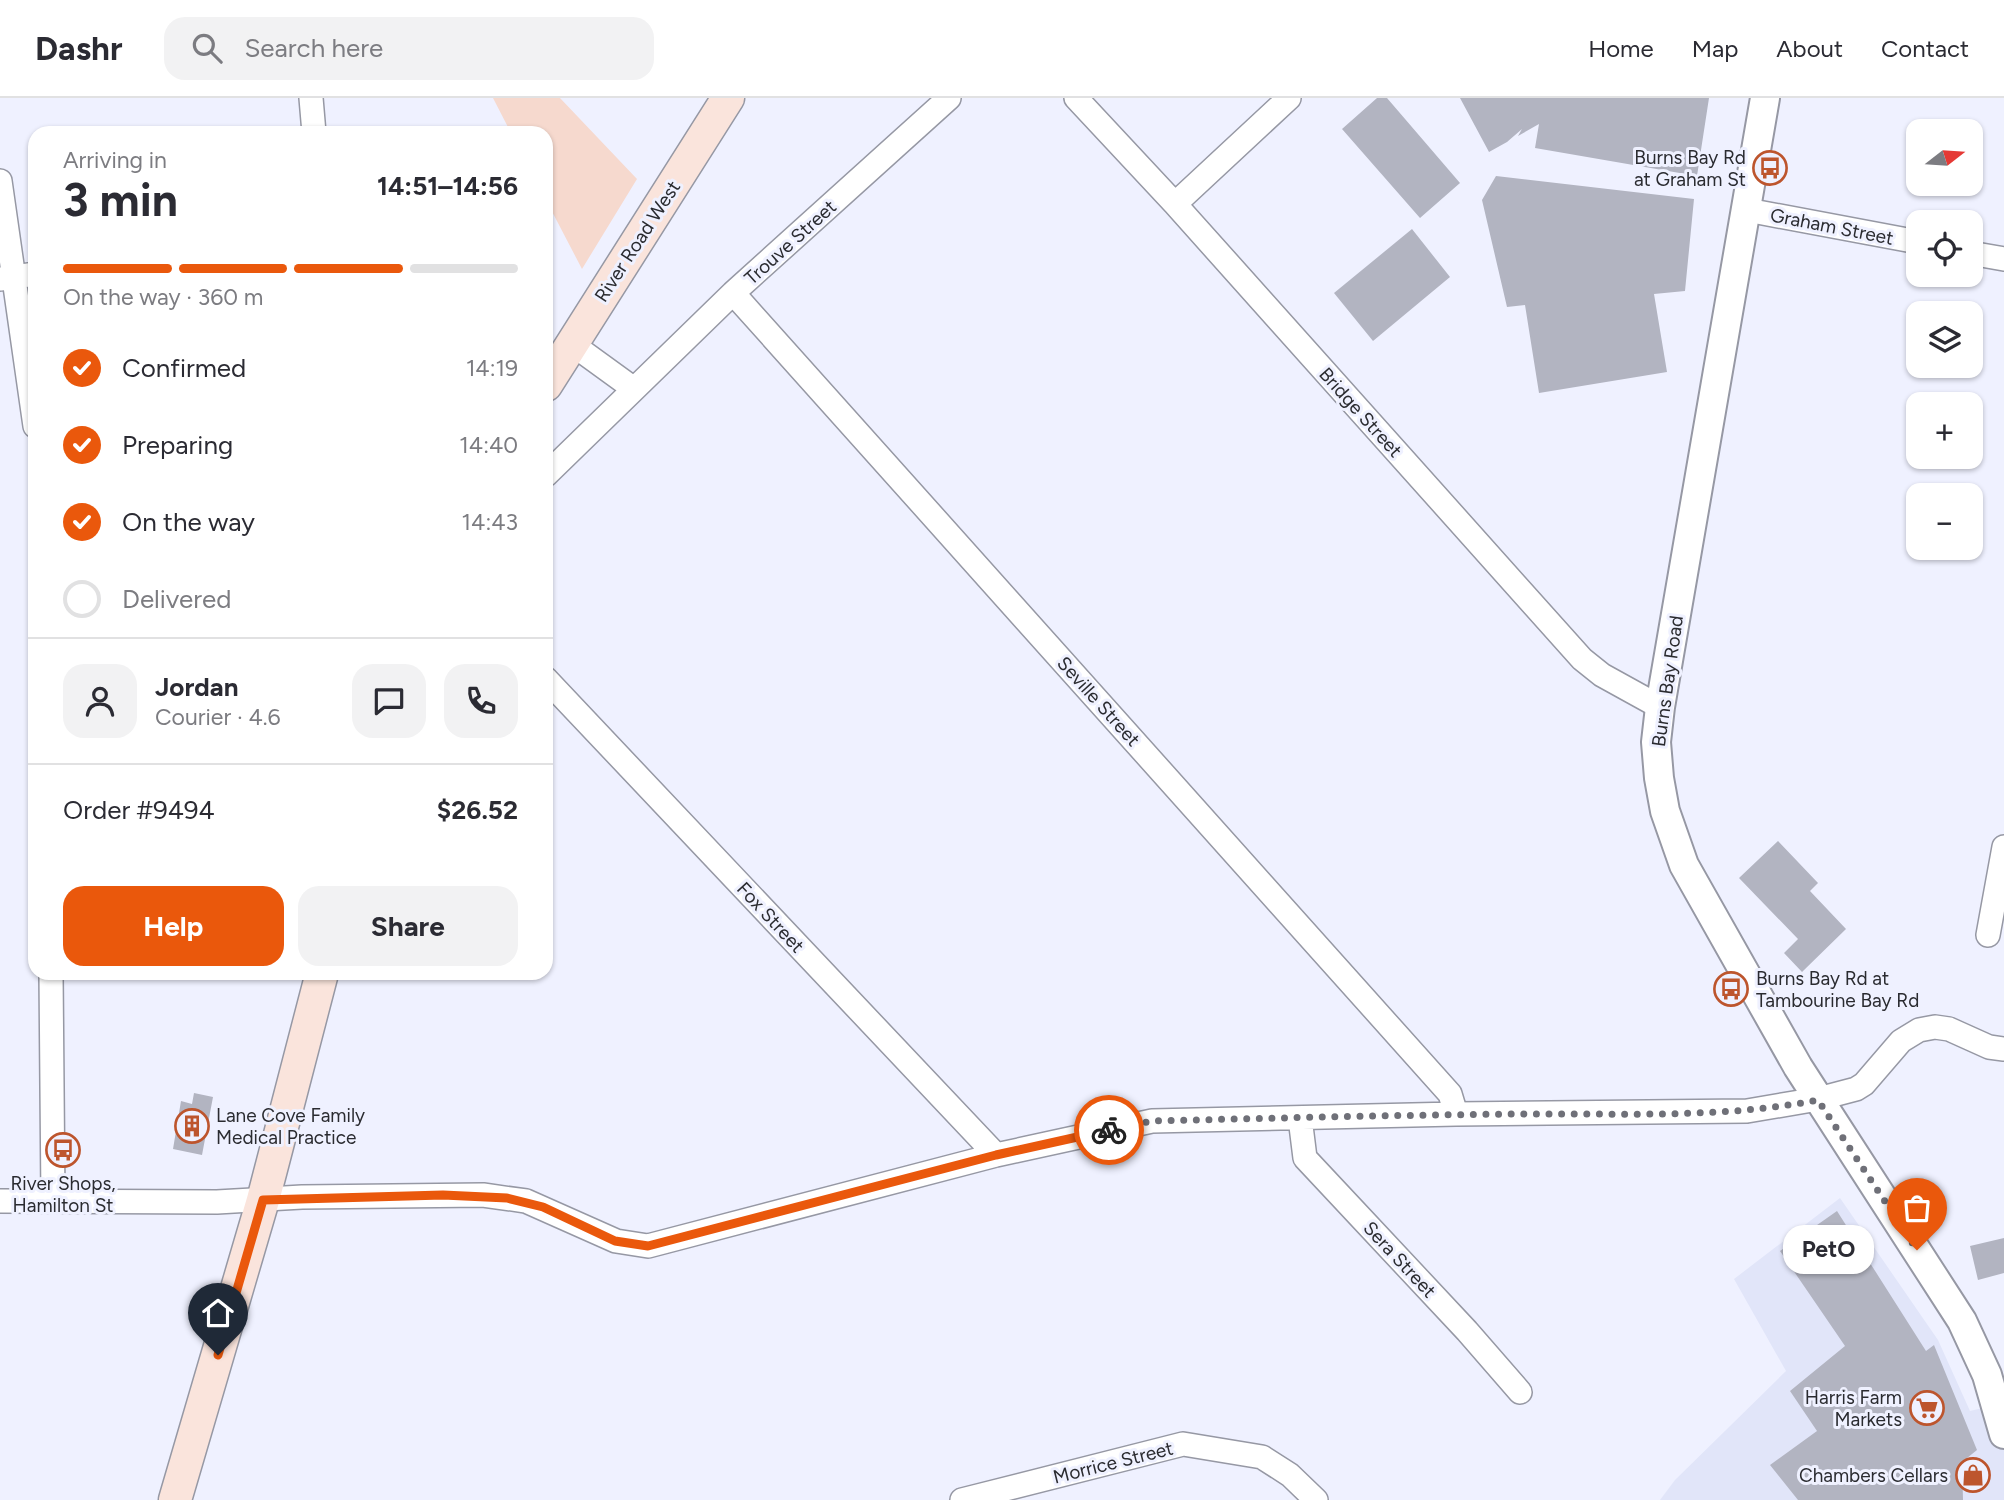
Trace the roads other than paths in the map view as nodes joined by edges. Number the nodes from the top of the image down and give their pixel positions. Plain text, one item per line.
1 (311, 98) edge
2 (728, 98) edge
3 (949, 98) edge
4 (1076, 98) edge
5 (1289, 98) edge
6 (1765, 98) edge
7 (313, 126) edge
8 (0, 181) edge
9 (1175, 204) junction
10 (1746, 210) junction
11 (1906, 240) edge
12 (1983, 255) edge
13 (2004, 259) edge
14 (16, 277) edge
15 (733, 293) junction
16 (572, 344) junction
17 (28, 371) edge
18 (553, 374) edge
19 (634, 389) junction
20 (553, 468) edge
21 (553, 686) edge
22 (1660, 707) junction
23 (2004, 847) edge
24 (1988, 935) dead end
25 (51, 980) edge
26 (320, 980) edge
27 (2004, 1049) edge
28 (1818, 1100) junction
29 (1456, 1114) junction
30 (1300, 1118) junction
31 (996, 1155) junction
32 (53, 1200) junction
33 (263, 1200) junction
34 (0, 1201) edge
35 (1520, 1392) dead end
36 (2004, 1434) edge
37 (175, 1500) edge
38 (962, 1500) edge
39 (1316, 1500) edge

1 - 7 street
2 - 16 main road, River Road West
3 - 15 street, Trouve Street
4 - 9 street, Bridge Street
5 - 9 street
6 - 10 street, Burns Bay Road
8 - 14 street
9 - 22 street, Bridge Street
10 - 11 street, Graham Street
10 - 22 street, Burns Bay Road
12 - 13 street
14 - 17 street
15 - 19 street, Trouve Street
15 - 29 street, Seville Street
16 - 18 main road, River Road West
16 - 19 street
19 - 20 street, Trouve Street
21 - 31 street, Fox Street
22 - 28 street, Burns Bay Road
23 - 24 street
25 - 32 street
26 - 33 main road
27 - 28 street
28 - 29 street
28 - 36 street, Burns Bay Road
29 - 30 street
30 - 31 street
30 - 35 street, Sera Street
31 - 33 street
32 - 33 street
32 - 34 street
33 - 37 main road
38 - 39 street, Morrice Street

